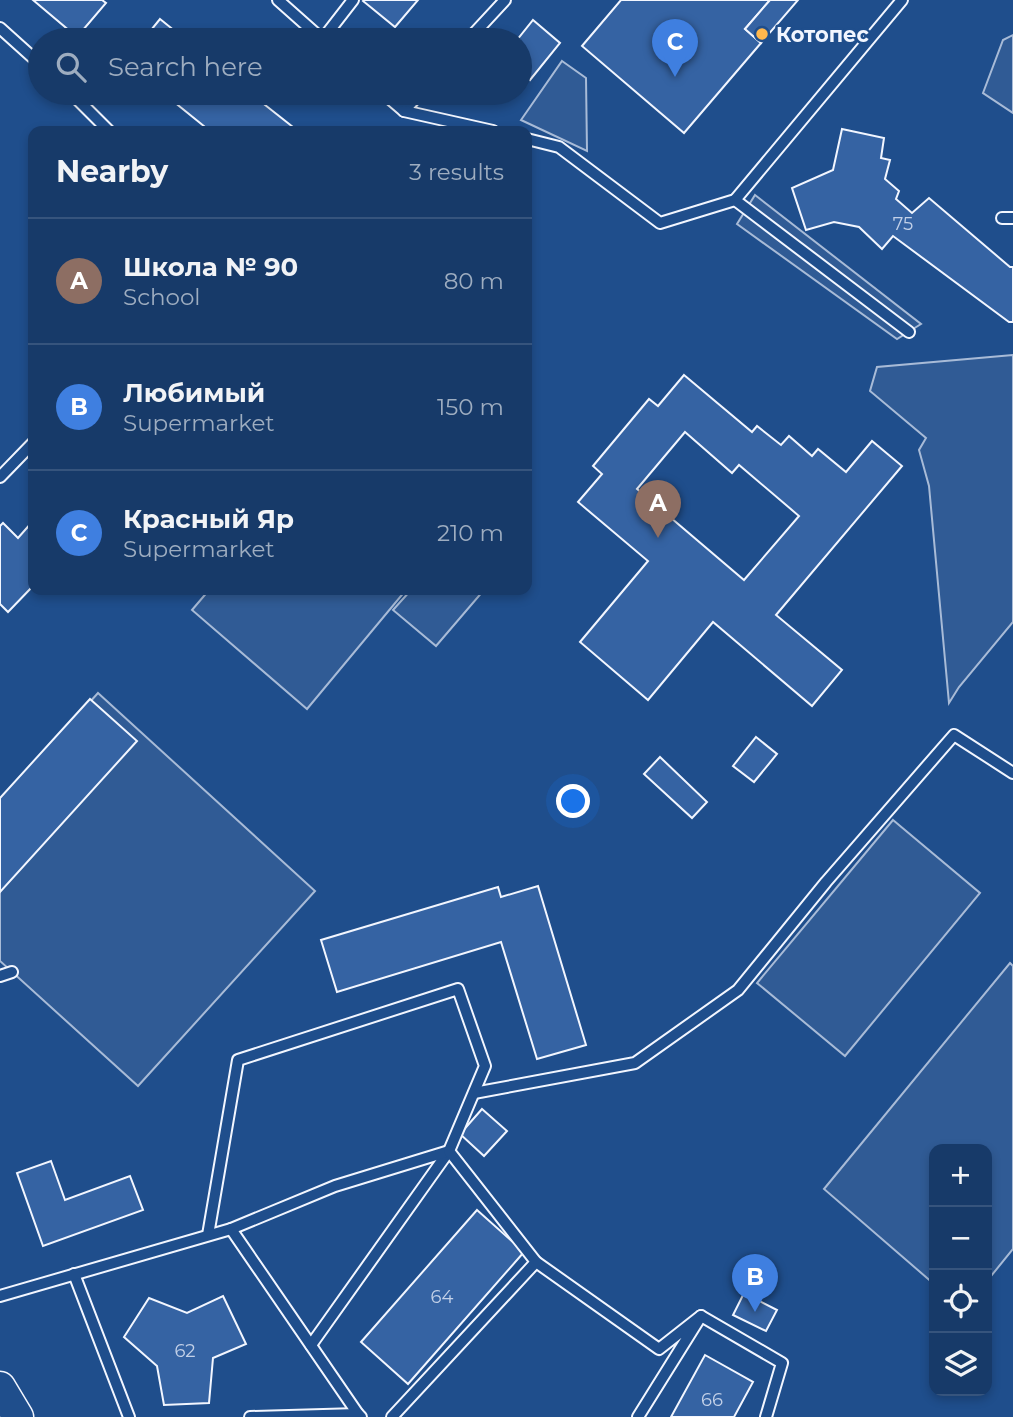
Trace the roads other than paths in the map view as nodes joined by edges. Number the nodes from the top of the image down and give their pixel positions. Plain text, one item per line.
1 (278, 0) edge
2 (353, 0) edge
3 (505, 0) edge
4 (902, 0) edge
5 (0, 28) edge
6 (309, 28) edge
7 (331, 28) edge
8 (479, 28) edge
9 (28, 54) edge
10 (83, 105) edge
11 (397, 105) edge
12 (409, 105) edge
13 (404, 111) junction
14 (103, 126) edge
15 (471, 126) edge
16 (532, 140) edge
17 (735, 201) junction
18 (909, 332) dead end
19 (28, 448) edge
20 (0, 477) edge
21 (1013, 774) edge
22 (12, 972) dead end
23 (0, 976) edge
24 (474, 1093) junction
25 (450, 1151) junction
26 (231, 1228) junction
27 (208, 1235) junction
28 (536, 1262) junction
29 (74, 1274) junction
30 (0, 1296) edge
31 (701, 1316) junction
32 (311, 1345) junction
33 (0, 1387) edge
34 (359, 1416) edge
35 (18, 1417) edge
36 (129, 1417) edge
37 (250, 1417) edge
38 (392, 1417) edge
39 (638, 1417) edge
40 (766, 1417) edge

1 - 6 lane
2 - 7 lane
3 - 8 lane
4 - 17 lane
5 - 9 lane
10 - 14 lane
11 - 13 lane
12 - 13 lane
13 - 15 lane
16 - 17 lane
17 - 18 lane
19 - 20 lane
21 - 24 lane
22 - 23 lane
24 - 25 lane
24 - 27 lane
25 - 26 lane
25 - 28 lane
25 - 32 lane
26 - 27 lane
26 - 32 lane
27 - 29 lane
28 - 31 lane
28 - 38 lane
29 - 30 lane
29 - 36 lane
31 - 39 lane
31 - 40 lane
32 - 34 lane
33 - 35 street
34 - 37 lane

